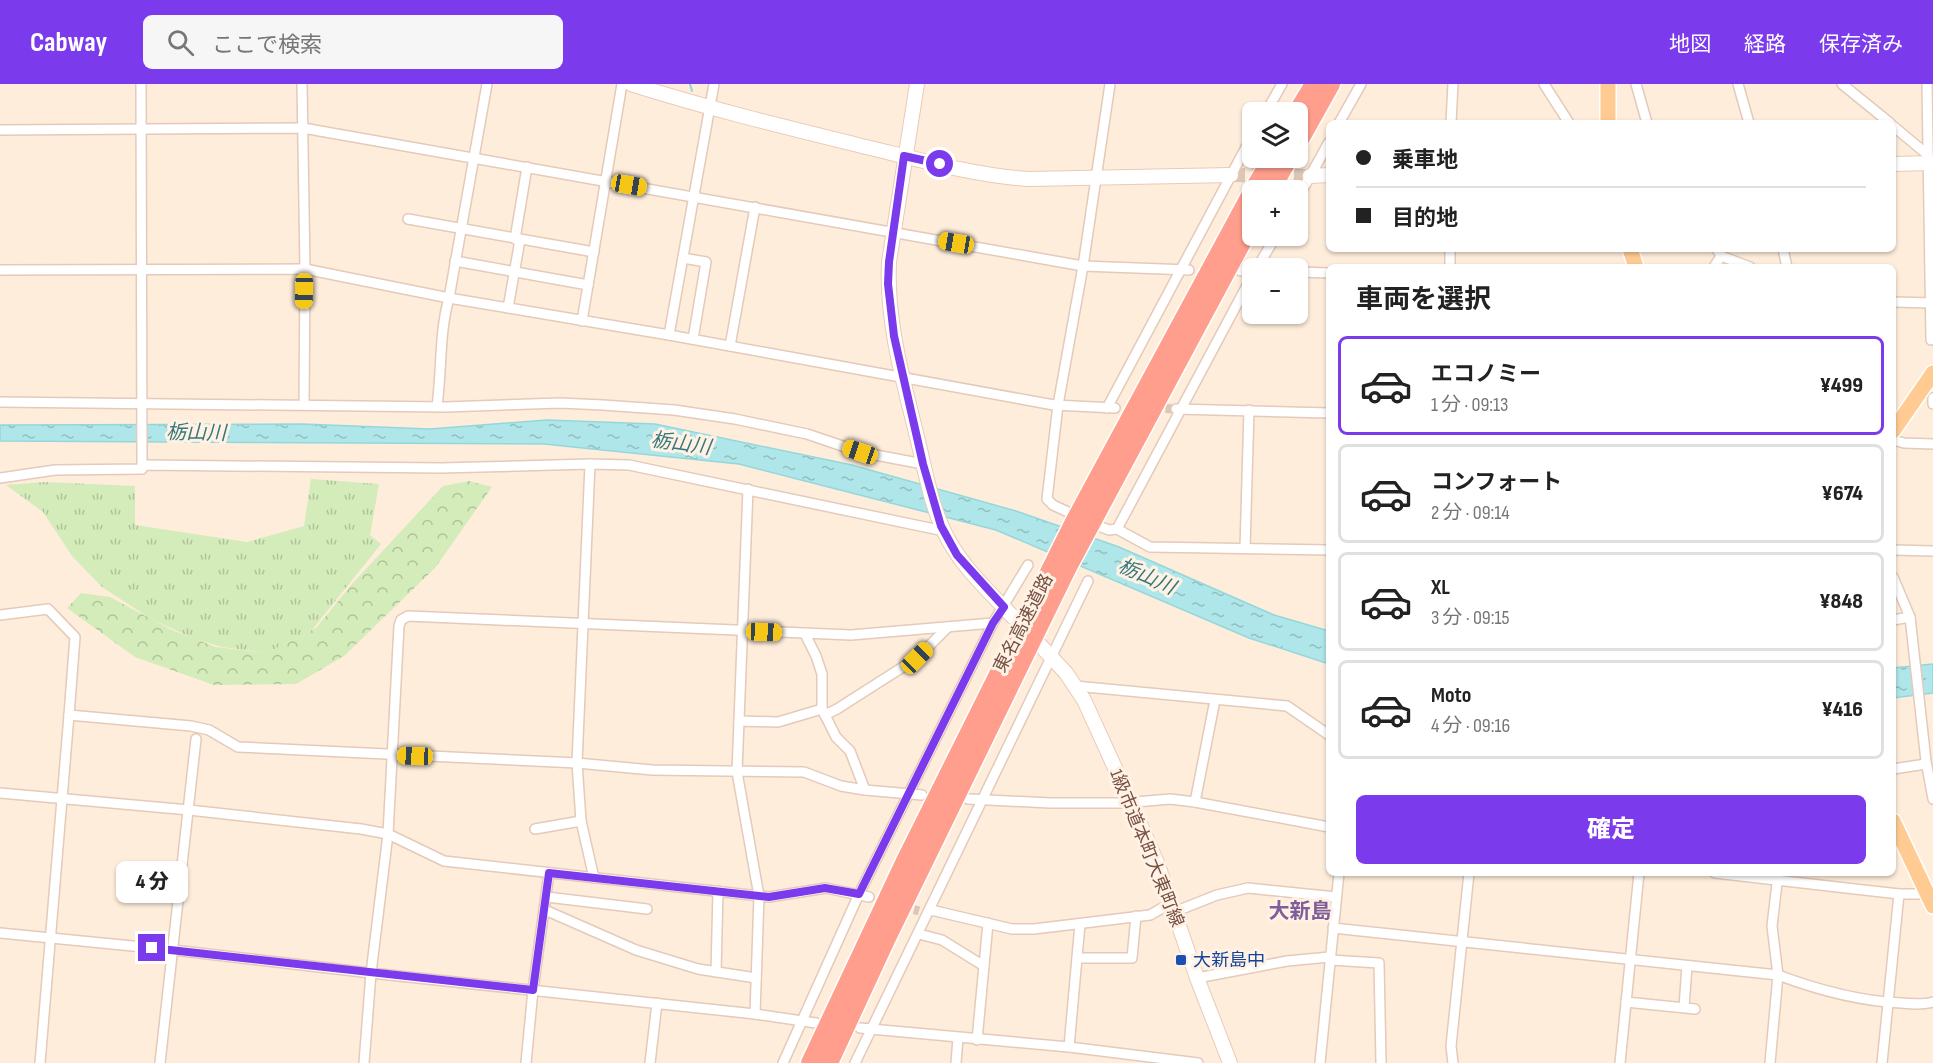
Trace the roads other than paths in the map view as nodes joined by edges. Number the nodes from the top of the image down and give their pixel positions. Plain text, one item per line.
1 (141, 84) edge
2 (302, 84) edge
3 (487, 84) edge
4 (622, 84) edge
5 (631, 84) edge
6 (714, 84) edge
7 (917, 84) edge
8 (1110, 84) edge
9 (1282, 84) edge
10 (1314, 84) edge
11 (1331, 84) edge
12 (1361, 84) edge
13 (1452, 84) edge
14 (1544, 84) edge
15 (1608, 84) edge
16 (1636, 84) edge
17 (1738, 84) edge
18 (1842, 84) edge
19 (1927, 84) edge
20 (1272, 102) edge
21 (1304, 102) edge
22 (710, 108) junction
23 (1341, 120) edge
24 (1451, 120) edge
25 (1567, 120) edge
26 (1608, 120) edge
27 (1646, 120) edge
28 (1748, 120) edge
29 (1886, 120) edge
30 (1308, 125) edge
31 (303, 128) junction
32 (1896, 129) edge
33 (0, 130) edge
34 (142, 130) junction
35 (1326, 147) edge
36 (1242, 155) edge
37 (904, 156) junction
38 (473, 158) junction
39 (1930, 160) edge
40 (1896, 164) edge
41 (527, 167) junction
42 (1231, 175) junction
43 (1326, 175) edge
44 (1310, 176) junction
45 (1095, 178) junction
46 (1308, 180) edge
47 (607, 181) junction
48 (695, 197) junction
49 (755, 207) junction
50 (1242, 212) edge
51 (408, 219) dead end
52 (460, 230) junction
53 (893, 232) junction
54 (517, 239) junction
55 (1242, 242) edge
56 (594, 252) junction
57 (1719, 253) edge
58 (683, 258) junction
59 (455, 261) junction
60 (1743, 264) edge
61 (1083, 266) junction
62 (143, 269) junction
63 (1185, 269) junction
64 (0, 270) edge
65 (304, 270) junction
66 (514, 272) junction
67 (1308, 272) edge
68 (1326, 273) edge
69 (588, 285) junction
70 (1242, 294) edge
71 (449, 298) junction
72 (1896, 302) edge
73 (1932, 302) edge
74 (508, 308) junction
75 (582, 321) junction
76 (669, 335) junction
77 (693, 339) junction
78 (1931, 340) dead end
79 (730, 346) junction
80 (1933, 359) edge
81 (1933, 372) edge
82 (904, 378) junction
83 (1933, 398) edge
84 (0, 402) edge
85 (142, 403) junction
86 (1933, 404) edge
87 (303, 405) junction
88 (1058, 405) junction
89 (436, 406) junction
90 (1179, 409) junction
91 (1896, 410) edge
92 (1248, 411) junction
93 (1326, 412) edge
94 (1896, 427) edge
95 (1896, 441) edge
96 (1933, 444) edge
97 (590, 464) junction
98 (142, 465) junction
99 (924, 466) junction
100 (0, 478) edge
101 (748, 489) junction
102 (1083, 521) junction
103 (942, 528) junction
104 (1117, 529) junction
105 (1245, 548) junction
106 (1326, 550) edge
107 (1896, 550) edge
108 (1933, 551) edge
109 (1028, 565) dead end
110 (1061, 565) junction
111 (1088, 581) dead end
112 (1896, 584) edge
113 (1004, 607) junction
114 (0, 615) edge
115 (1014, 617) dead end
116 (1910, 617) junction
117 (1896, 619) edge
118 (993, 623) junction
119 (584, 624) junction
120 (948, 627) junction
121 (743, 632) junction
122 (805, 634) junction
123 (1040, 645) dead end
124 (1052, 657) junction
125 (1075, 686) junction
126 (1215, 700) junction
127 (824, 712) junction
128 (69, 715) junction
129 (739, 721) junction
130 (1326, 733) edge
131 (196, 739) dead end
132 (392, 755) junction
133 (1928, 761) edge
134 (577, 763) junction
135 (1896, 768) edge
136 (737, 772) junction
137 (865, 790) junction
138 (0, 793) edge
139 (910, 795) junction
140 (922, 795) dead end
141 (62, 799) junction
142 (968, 799) dead end
143 (1933, 799) edge
144 (983, 800) junction
145 (1195, 802) junction
146 (1131, 803) junction
147 (189, 810) junction
148 (581, 821) junction
149 (1326, 826) edge
150 (1896, 827) edge
151 (535, 829) dead end
152 (388, 834) junction
153 (549, 873) junction
154 (1339, 876) edge
155 (1469, 876) edge
156 (1640, 876) edge
157 (1777, 876) edge
158 (594, 878) junction
159 (718, 891) junction
160 (1899, 894) junction
161 (759, 896) junction
162 (864, 896) junction
163 (547, 897) junction
164 (1336, 897) junction
165 (1931, 898) edge
166 (1172, 907) junction
167 (647, 909) dead end
168 (545, 910) junction
169 (919, 911) tunnel mouth
170 (930, 911) junction
171 (1136, 916) junction
172 (988, 923) junction
173 (1080, 924) junction
174 (1333, 928) junction
175 (0, 933) edge
176 (919, 934) junction
177 (50, 937) junction
178 (1461, 942) junction
179 (173, 950) junction
180 (1077, 957) junction
181 (1330, 959) junction
182 (1630, 960) junction
183 (984, 966) junction
184 (1687, 966) junction
185 (716, 972) junction
186 (371, 973) junction
187 (1778, 975) junction
188 (756, 978) junction
189 (1197, 978) junction
190 (533, 990) junction
191 (1626, 1002) junction
192 (1888, 1002) junction
193 (1933, 1002) edge
194 (657, 1003) junction
195 (1684, 1007) junction
196 (1695, 1009) dead end
197 (755, 1014) junction
198 (804, 1020) junction
199 (816, 1023) dead end
200 (860, 1028) dead end
201 (871, 1029) junction
202 (958, 1038) junction
203 (977, 1040) junction
204 (1070, 1047) junction
205 (1151, 1060) edge
206 (40, 1063) edge
207 (160, 1063) edge
208 (364, 1063) edge
209 (526, 1063) edge
210 (650, 1063) edge
211 (783, 1063) edge
212 (810, 1063) edge
213 (829, 1063) edge
214 (855, 1063) edge
215 (956, 1063) edge
216 (1198, 1063) edge
217 (1230, 1063) edge
218 (1320, 1063) edge
219 (1381, 1063) edge
220 (1453, 1063) edge
221 (1620, 1063) edge
222 (1770, 1063) edge
223 (1882, 1063) edge

1 - 34 street
2 - 31 street
3 - 38 street
4 - 47 street
5 - 22 street
6 - 22 street
7 - 37 street
8 - 45 street
9 - 20 street
10 - 21 highway
11 - 30 highway
12 - 23 street
13 - 24 street
14 - 25 street
15 - 26 main road
16 - 27 street
17 - 28 street
18 - 29 street
19 - 39 street
22 - 37 street
22 - 48 street
31 - 34 street
31 - 38 street
31 - 65 street
32 - 39 street
33 - 34 street
34 - 62 street
35 - 44 street
36 - 42 street
37 - 45 street
37 - 53 street
38 - 41 street
38 - 52 street
39 - 40 street
39 - 73 street
41 - 47 street
41 - 54 street
42 - 45 street
42 - 63 street
43 - 44 street
44 - 46 street
45 - 61 street
47 - 48 street
47 - 56 street
48 - 49 street
48 - 58 street
49 - 53 street
49 - 79 street
50 - 102 highway, 東名高速道路
51 - 52 street
52 - 54 street
52 - 59 street
53 - 61 street
53 - 82 street
54 - 56 street
54 - 66 street
55 - 102 highway, 東名高速道路
56 - 69 street
57 - 60 street
58 - 76 street
58 - 77 street
59 - 66 street
59 - 71 street
61 - 63 street
61 - 88 street
62 - 64 street
62 - 65 street
62 - 85 street
63 - 88 street
65 - 71 street
65 - 87 street
66 - 69 street
66 - 74 street
67 - 68 street
69 - 75 street
70 - 90 street
71 - 74 street
71 - 89 street
72 - 73 street
73 - 78 street
74 - 75 street
75 - 76 street
76 - 77 street
77 - 79 street
79 - 82 street
80 - 91 main road
81 - 94 main road
82 - 88 street
82 - 99 street
83 - 86 street
84 - 85 street
85 - 87 street
85 - 98 street
87 - 89 street
88 - 102 street
89 - 99 street
90 - 92 street
90 - 104 street
92 - 93 street
92 - 105 street
95 - 96 street
97 - 98 street
97 - 101 street
97 - 119 street
98 - 100 street
99 - 103 street
101 - 103 street
101 - 121 street
102 - 104 street
102 - 110 highway, 東名高速道路
103 - 113 street
104 - 105 street
105 - 106 street
107 - 108 street
109 - 113 street
110 - 212 highway, 東名高速道路
110 - 213 highway, 東名高速道路
111 - 124 street
112 - 116 street
113 - 115 street
113 - 118 street
114 - 128 street
116 - 117 street
116 - 133 street
118 - 120 street
118 - 139 street
119 - 121 street
119 - 132 street
119 - 134 street
120 - 122 street
120 - 127 street
121 - 122 street
121 - 129 street
122 - 127 street
123 - 124 street, 1級市道本町大東町線
124 - 125 street, 1級市道本町大東町線
124 - 144 street
125 - 126 street
125 - 146 street, 1級市道本町大東町線
126 - 130 street
126 - 145 street
127 - 129 street
127 - 137 street
128 - 132 street
128 - 141 street
129 - 136 street
131 - 147 street
132 - 134 street
132 - 152 street
133 - 135 street
133 - 143 street
134 - 136 street
134 - 148 street
136 - 137 street
136 - 161 street
137 - 139 street
138 - 141 street
139 - 140 street
139 - 162 street
141 - 147 street
141 - 177 street
142 - 144 street
144 - 146 street
144 - 170 street
145 - 146 street
145 - 149 street
146 - 166 street, 1級市道本町大東町線
147 - 152 street
147 - 179 street
148 - 151 street
148 - 158 street
150 - 165 main road
152 - 153 street
152 - 186 street
153 - 158 street
153 - 163 street
154 - 164 street
155 - 178 street
156 - 182 street
157 - 160 street
157 - 187 street
158 - 159 street
159 - 161 street
159 - 185 street
160 - 165 street
160 - 192 street
161 - 162 street
161 - 188 street
162 - 198 street
163 - 167 street
163 - 168 street
164 - 166 street
164 - 174 street
166 - 171 street
166 - 189 street, 1級市道本町大東町線
168 - 185 street
168 - 190 street
169 - 170 street
170 - 172 street
170 - 176 street
171 - 173 street
171 - 180 street
172 - 173 street
172 - 183 street
173 - 180 street
174 - 178 street
174 - 181 street
175 - 177 street
176 - 183 street
176 - 201 street
177 - 179 street
177 - 206 street
178 - 182 street
178 - 220 street
179 - 186 street
179 - 207 street
180 - 204 street
181 - 189 street
181 - 218 street
181 - 219 street
182 - 184 street
182 - 191 street
183 - 203 street
184 - 187 street
184 - 195 street
185 - 188 street
186 - 190 street
186 - 208 street
187 - 192 street
187 - 222 street
188 - 197 street
189 - 217 street, 1級市道本町大東町線
190 - 194 street
190 - 209 street
191 - 195 street
191 - 221 street
192 - 193 street
192 - 223 street
194 - 197 street
194 - 210 street
195 - 196 street
197 - 198 street
198 - 199 street
198 - 211 street
200 - 201 street
201 - 202 street
201 - 214 street
202 - 203 street
202 - 215 street
203 - 204 street
204 - 205 street
205 - 216 street

